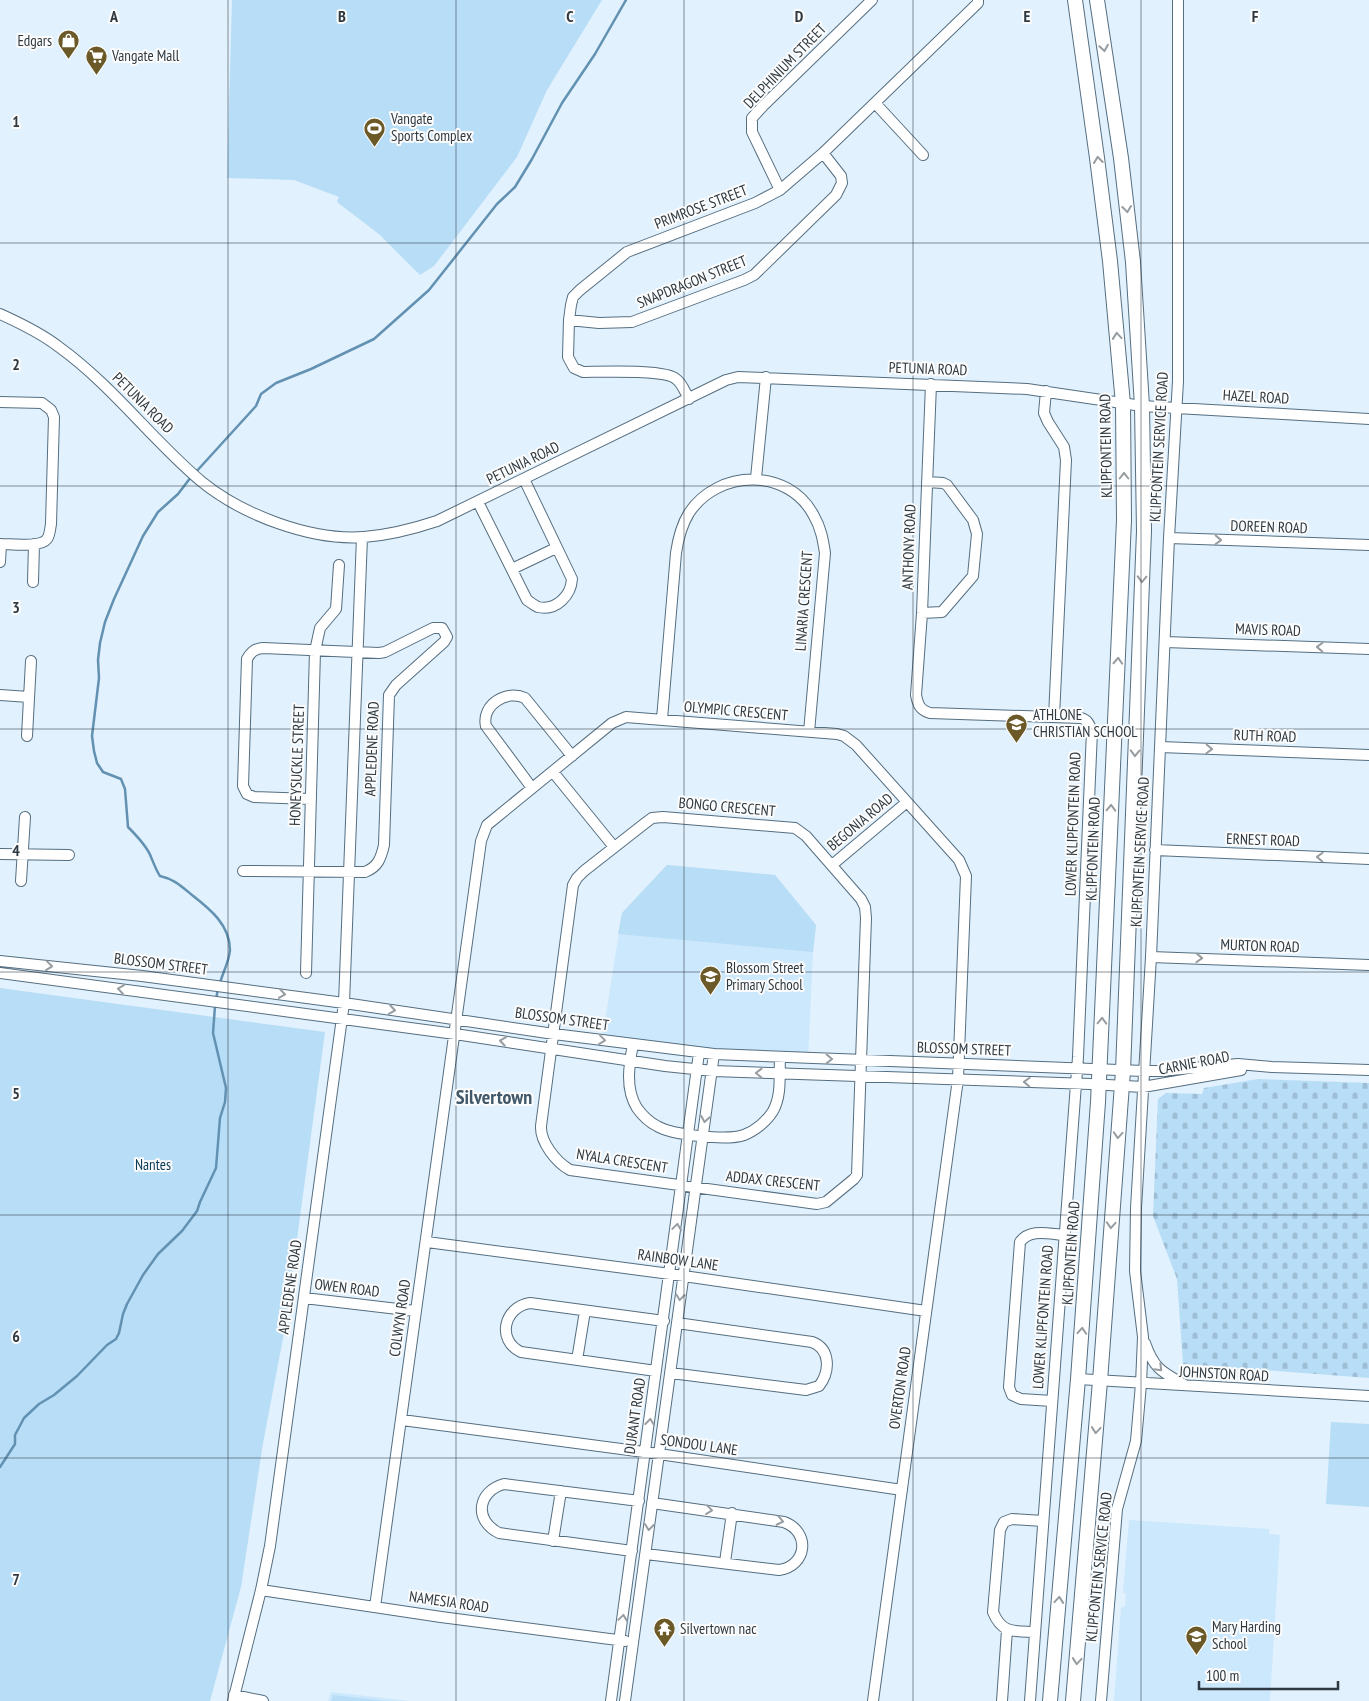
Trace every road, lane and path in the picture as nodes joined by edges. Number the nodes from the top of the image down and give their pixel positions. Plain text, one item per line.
1 (872, 0) edge
2 (978, 0) edge
3 (1075, 0) edge
4 (1178, 0) edge
5 (1100, 3) edge
6 (875, 103) junction
7 (823, 153) junction
8 (923, 155) dead end
9 (780, 190) junction
10 (0, 314) edge
11 (569, 320) junction
12 (766, 377) junction
13 (931, 384) junction
14 (1046, 391) junction
15 (689, 399) junction
16 (0, 402) edge
17 (1123, 404) junction
18 (1142, 406) junction
19 (1176, 407) junction
20 (1369, 419) edge
21 (756, 478) junction
22 (524, 479) junction
23 (927, 482) junction
24 (478, 502) junction
25 (362, 537) junction
26 (1169, 538) junction
27 (1, 544) edge
28 (34, 544) junction
29 (1369, 545) edge
30 (556, 548) junction
31 (0, 562) edge
32 (339, 565) dead end
33 (512, 569) junction
34 (33, 582) dead end
35 (922, 613) junction
36 (1165, 642) junction
37 (1369, 649) edge
38 (316, 650) junction
39 (357, 652) junction
40 (32, 661) dead end
41 (0, 695) edge
42 (29, 697) junction
43 (1054, 717) junction
44 (662, 719) junction
45 (809, 732) junction
46 (27, 736) dead end
47 (1160, 747) junction
48 (1369, 755) edge
49 (572, 756) junction
50 (553, 772) junction
51 (532, 788) junction
52 (311, 799) junction
53 (908, 802) junction
54 (25, 817) dead end
55 (614, 847) junction
56 (1155, 850) junction
57 (0, 854) edge
58 (22, 854) junction
59 (69, 855) dead end
60 (1369, 859) edge
61 (832, 865) junction
62 (243, 871) dead end
63 (308, 872) junction
64 (348, 872) junction
65 (21, 881) dead end
66 (1151, 957) junction
67 (0, 961) edge
68 (1369, 965) edge
69 (0, 972) edge
70 (306, 973) dead end
71 (142, 976) junction
72 (140, 992) junction
73 (344, 1003) junction
74 (342, 1018) junction
75 (457, 1020) junction
76 (455, 1034) junction
77 (554, 1034) junction
78 (633, 1044) junction
79 (552, 1049) junction
80 (699, 1053) junction
81 (714, 1054) junction
82 (780, 1058) junction
83 (861, 1060) junction
84 (630, 1061) junction
85 (959, 1063) junction
86 (1272, 1067) junction
87 (1076, 1068) junction
88 (698, 1069) junction
89 (1100, 1069) junction
90 (1369, 1070) edge
91 (712, 1071) junction
92 (1123, 1071) junction
93 (1144, 1071) junction
94 (779, 1073) junction
95 (861, 1075) junction
96 (958, 1079) junction
97 (1075, 1084) junction
98 (1099, 1084) junction
99 (1121, 1086) junction
100 (1143, 1087) junction
101 (688, 1134) junction
102 (702, 1136) junction
103 (682, 1185) junction
104 (696, 1187) junction
105 (1064, 1235) junction
106 (427, 1242) junction
107 (670, 1274) junction
108 (683, 1276) junction
109 (304, 1298) junction
110 (926, 1310) junction
111 (585, 1311) junction
112 (415, 1312) junction
113 (664, 1321) junction
114 (677, 1323) junction
115 (1143, 1338) junction
116 (578, 1360) junction
117 (656, 1372) junction
118 (671, 1373) junction
119 (1078, 1379) junction
120 (1100, 1381) junction
121 (1141, 1384) junction
122 (1189, 1387) junction
123 (1369, 1396) edge
124 (1052, 1401) junction
125 (402, 1420) junction
126 (646, 1452) junction
127 (659, 1454) junction
128 (902, 1490) junction
129 (561, 1491) junction
130 (639, 1500) junction
131 (652, 1503) junction
132 (732, 1513) junction
133 (1043, 1521) junction
134 (554, 1541) junction
135 (632, 1551) junction
136 (646, 1554) junction
137 (725, 1562) junction
138 (261, 1590) junction
139 (375, 1607) junction
140 (1007, 1630) junction
141 (1035, 1632) junction
142 (620, 1640) junction
143 (633, 1641) junction
144 (233, 1698) edge
145 (263, 1701) edge
146 (612, 1701) edge
147 (625, 1701) edge
148 (873, 1701) edge
149 (1002, 1701) edge
150 (1030, 1701) edge
151 (1050, 1701) edge
152 (1073, 1701) edge
153 (1101, 1701) edge

1 - 9 street, DELPHINIUM STREET
2 - 6 street, PRIMROSE STREET
17 -> 3 main road, KLIPFONTEIN ROAD
4 - 19 street, KLIPFONTEIN SERVICE ROAD
5 -> 18 main road
6 - 7 street, PRIMROSE STREET
6 - 8 street
7 - 9 street, PRIMROSE STREET
7 - 11 street, SNAPDRAGON STREET
9 - 11 street, PRIMROSE STREET
10 - 25 street, PETUNIA ROAD
11 - 15 street, PRIMROSE STREET
12 - 13 street, PETUNIA ROAD
12 - 15 street, PETUNIA ROAD
12 - 21 street
13 - 14 street, PETUNIA ROAD
13 - 23 street, ANTHONY ROAD
14 - 17 street, PETUNIA ROAD
14 - 43 street
15 - 22 street, PETUNIA ROAD
16 - 28 street
17 - 18 street, PETUNIA ROAD
89 -> 17 main road, KLIPFONTEIN ROAD
18 - 19 street, HAZEL ROAD
18 -> 92 main road
19 - 20 street, HAZEL ROAD
19 - 26 street, KLIPFONTEIN SERVICE ROAD
21 - 44 street, LINARIA CRESCENT
21 - 45 street, LINARIA CRESCENT
22 - 24 street, PETUNIA ROAD
22 - 30 street
23 - 35 street, ANTHONY ROAD
23 - 35 street
24 - 25 street, PETUNIA ROAD
24 - 33 street
25 - 39 street, APPLEDENE ROAD
26 -> 29 street, DOREEN ROAD
26 - 36 street, KLIPFONTEIN SERVICE ROAD
27 - 28 street
27 - 31 street
28 - 34 street
30 - 33 street
30 - 33 street
32 - 38 street, HONEYSUCKLE STREET
35 - 43 street, ANTHONY ROAD
37 -> 36 street, MAVIS ROAD
36 - 47 street, KLIPFONTEIN SERVICE ROAD
38 - 39 street
38 - 52 street, HONEYSUCKLE STREET
38 - 52 street
39 - 64 street, APPLEDENE ROAD
39 - 64 street, APPLEDENE ROAD
40 - 42 street
41 - 42 street
42 - 46 street
43 - 87 street, LOWER KLIPFONTEIN ROAD
44 - 45 street, OLYMPIC CRESCENT
44 - 49 street, OLYMPIC CRESCENT
45 - 53 street, OLYMPIC CRESCENT
47 -> 48 street, RUTH ROAD
47 - 56 street, KLIPFONTEIN SERVICE ROAD
49 - 50 street, OLYMPIC CRESCENT
49 - 51 street
50 - 51 street, OLYMPIC CRESCENT
50 - 55 street
51 - 75 street, OLYMPIC CRESCENT
52 - 63 street, HONEYSUCKLE STREET
53 - 61 street, BEGONIA ROAD
53 - 85 street, OLYMPIC CRESCENT
54 - 58 street
55 - 61 street, BONGO CRESCENT
55 - 77 street, BONGO CRESCENT
60 -> 56 street, ERNEST ROAD
56 - 66 street, KLIPFONTEIN SERVICE ROAD
57 - 58 street
58 - 59 street
58 - 65 street
61 - 83 street, BONGO CRESCENT
62 - 63 street
63 - 64 street
63 - 70 street, HONEYSUCKLE STREET
64 - 73 street, APPLEDENE ROAD
66 -> 68 street, MURTON ROAD
66 - 93 street, KLIPFONTEIN SERVICE ROAD
67 -> 71 street, BLOSSOM STREET
72 -> 69 street, BLOSSOM STREET
71 - 72 street
71 -> 73 street, BLOSSOM STREET
72 - 74 street, BLOSSOM STREET
73 - 74 street, APPLEDENE ROAD
73 -> 75 street, BLOSSOM STREET
74 - 76 street, BLOSSOM STREET
74 - 109 street, APPLEDENE ROAD
75 - 76 street, OLYMPIC CRESCENT
75 - 77 street, BLOSSOM STREET
79 -> 76 street, BLOSSOM STREET
76 - 106 street, COLWYN ROAD
77 -> 78 street, BLOSSOM STREET
77 - 79 street, NYALA CRESCENT
78 - 80 street, BLOSSOM STREET
78 - 84 street
79 - 84 street, BLOSSOM STREET
79 - 103 street, NYALA CRESCENT
80 - 81 street, BLOSSOM STREET
80 - 88 street, DURANT ROAD
81 - 82 street, BLOSSOM STREET
81 - 91 street, DURANT ROAD
82 -> 83 street, BLOSSOM STREET
82 - 94 street
83 - 85 street, BLOSSOM STREET
83 - 95 street, ADDAX CRESCENT
84 - 88 street, BLOSSOM STREET
84 - 101 street
85 - 87 street, BLOSSOM STREET
85 - 96 street, OLYMPIC CRESCENT
86 - 90 street, CARNIE ROAD
86 - 93 street, CARNIE ROAD
86 - 100 street, CARNIE ROAD
87 - 89 street, BLOSSOM STREET
87 - 97 street, LOWER KLIPFONTEIN ROAD
88 - 91 street, BLOSSOM STREET
88 - 101 street, DURANT ROAD
89 - 92 street, BLOSSOM STREET
89 - 98 main road, KLIPFONTEIN ROAD
94 -> 91 street, BLOSSOM STREET
91 -> 102 street, DURANT ROAD
92 - 93 street, CARNIE ROAD
92 - 99 main road
93 - 100 street, KLIPFONTEIN SERVICE ROAD
94 - 95 street, BLOSSOM STREET
94 - 102 street
95 - 96 street, BLOSSOM STREET
95 - 104 street, ADDAX CRESCENT
97 -> 96 street, BLOSSOM STREET
96 - 110 street, OVERTON ROAD
97 - 98 street, BLOSSOM STREET
97 - 105 street, LOWER KLIPFONTEIN ROAD
98 - 99 street, BLOSSOM STREET
119 -> 98 main road, KLIPFONTEIN ROAD
99 - 100 street, CARNIE ROAD
99 -> 120 main road
100 - 115 street, KLIPFONTEIN SERVICE ROAD
101 - 102 street
101 - 103 street, DURANT ROAD
102 - 104 street, DURANT ROAD
103 - 104 street, NYALA CRESCENT
107 -> 103 street, DURANT ROAD
104 - 108 street, DURANT ROAD
105 - 124 street, LOWER KLIPFONTEIN ROAD
105 - 124 street, LOWER KLIPFONTEIN ROAD
106 - 107 street, RAINBOW LANE
106 - 112 street, COLWYN ROAD
107 - 108 street, RAINBOW LANE
107 - 113 street, DURANT ROAD
108 - 110 street, RAINBOW LANE
108 -> 114 street, DURANT ROAD
109 - 112 street, OWEN ROAD
109 - 138 street, APPLEDENE ROAD
110 - 128 street, OVERTON ROAD
111 - 113 street
111 - 116 street
111 - 116 street
112 - 125 street, COLWYN ROAD
113 - 117 street, DURANT ROAD
114 - 118 street, DURANT ROAD
114 - 118 street
115 - 121 street, KLIPFONTEIN SERVICE ROAD
115 -> 122 street
116 - 117 street
126 -> 117 street, DURANT ROAD
118 - 127 street, DURANT ROAD
119 - 120 street, JOHNSTON ROAD
151 -> 119 main road, KLIPFONTEIN ROAD
120 - 121 street, JOHNSTON ROAD
120 -> 152 main road
121 - 122 street, JOHNSTON ROAD
121 - 153 street, KLIPFONTEIN SERVICE ROAD
122 - 123 street, JOHNSTON ROAD
124 - 133 street, LOWER KLIPFONTEIN ROAD
125 - 126 street, SONDOU LANE
125 - 139 street, COLWYN ROAD
126 - 127 street, SONDOU LANE
126 - 130 street, DURANT ROAD
127 - 128 street, SONDOU LANE
127 - 131 street, DURANT ROAD
128 - 148 street, OVERTON ROAD
129 - 130 street
129 - 134 street
129 - 134 street
130 - 135 street, DURANT ROAD
131 -> 132 street
131 -> 136 street, DURANT ROAD
132 - 137 street
132 -> 137 street
133 - 140 street
133 - 141 street, LOWER KLIPFONTEIN ROAD
134 - 135 street
142 -> 135 street, DURANT ROAD
136 - 137 street
136 - 143 street, DURANT ROAD
138 - 139 street, NAMESIA ROAD
138 - 144 street, APPLEDENE ROAD
139 - 142 street, NAMESIA ROAD
140 - 141 street
140 - 149 street
141 - 150 street, LOWER KLIPFONTEIN ROAD
142 - 143 street, NAMESIA ROAD
142 - 146 street, DURANT ROAD
143 - 147 street, DURANT ROAD
144 - 145 street

